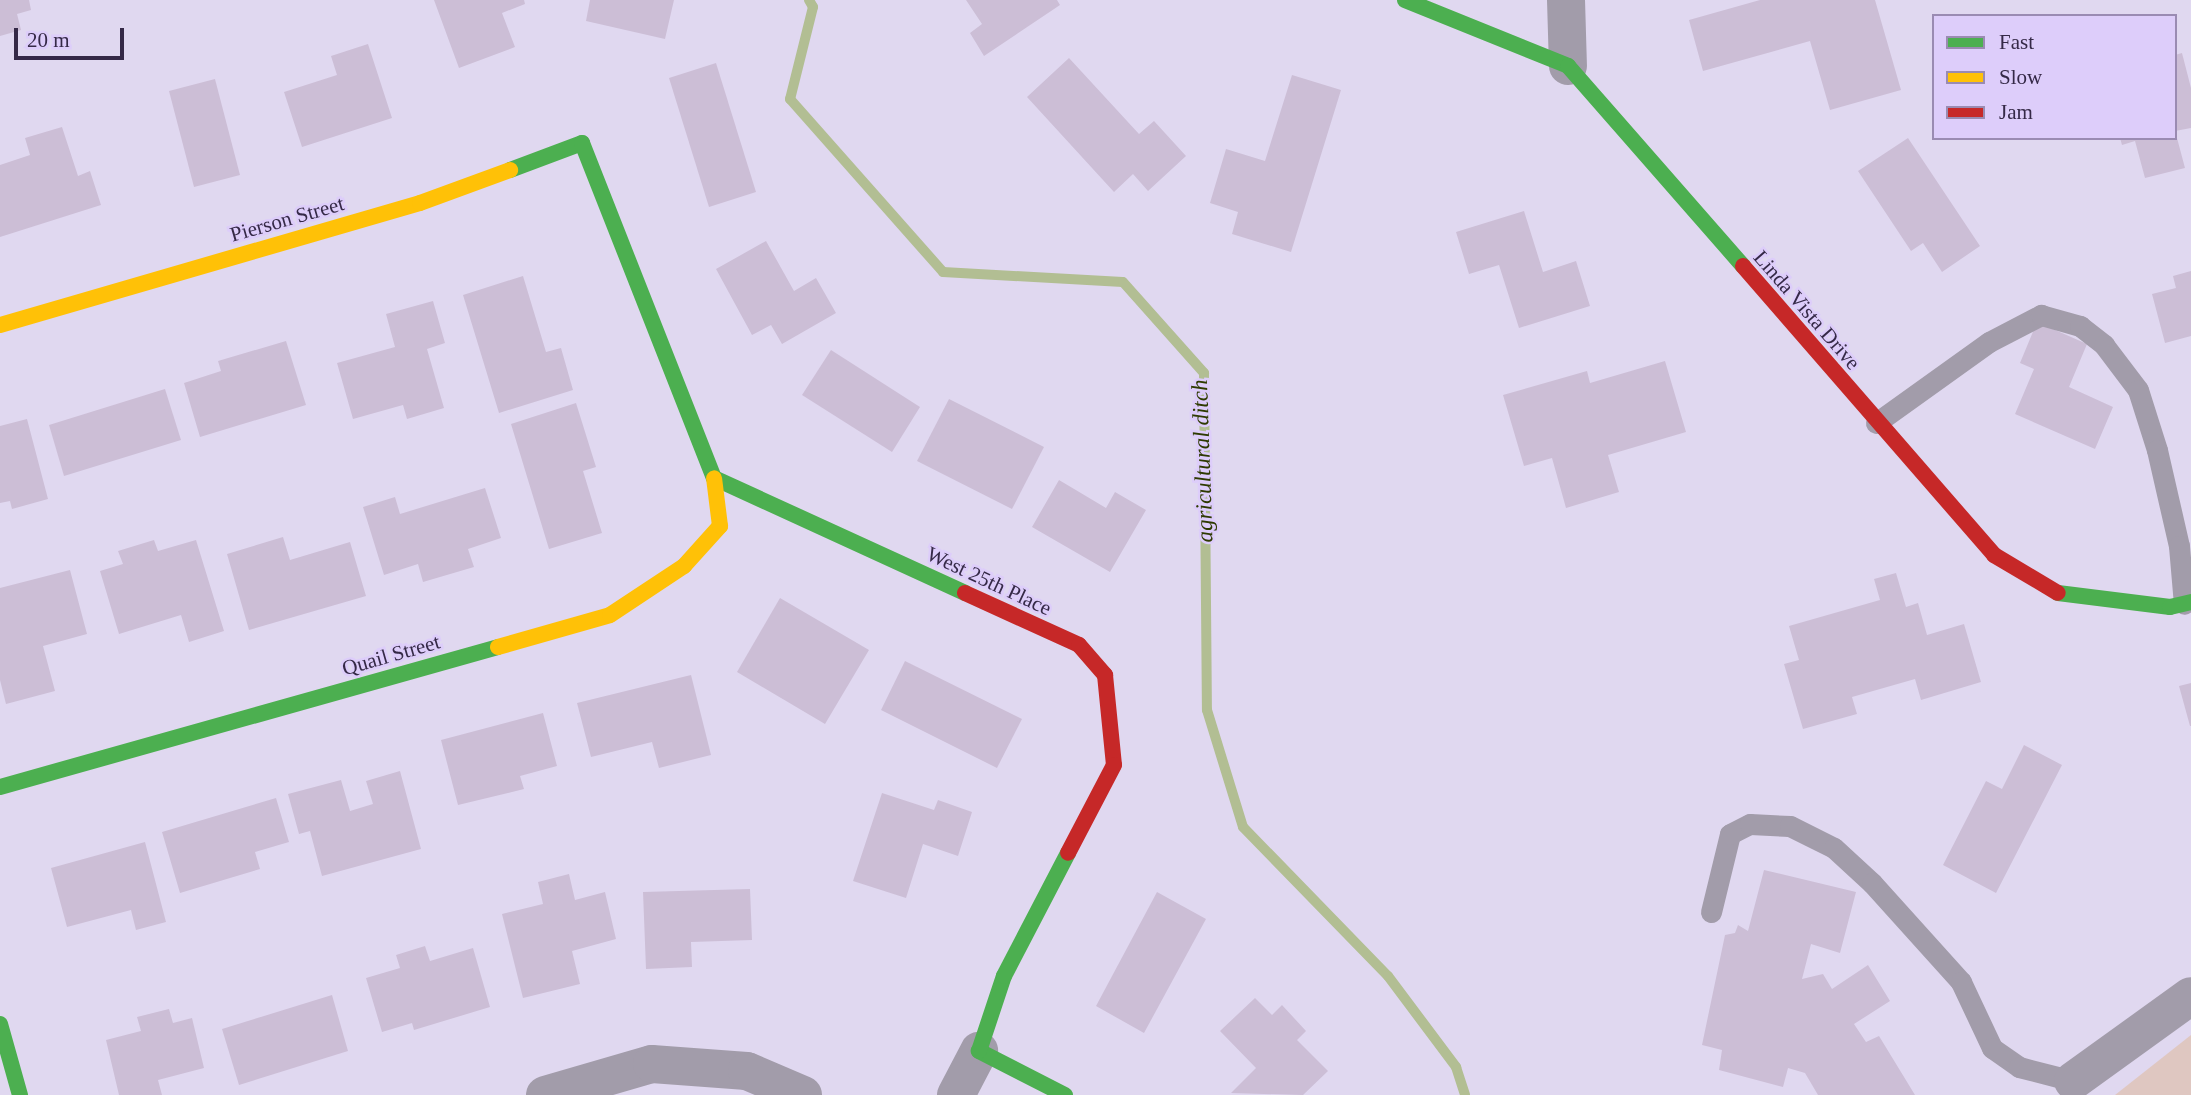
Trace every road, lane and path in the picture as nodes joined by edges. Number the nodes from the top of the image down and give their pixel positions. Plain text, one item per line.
1 (1405, 0) edge
2 (1566, 0) edge
3 (1568, 66) junction
4 (0, 325) edge
5 (1876, 423) junction
6 (715, 478) junction
7 (2187, 603) edge
8 (0, 787) edge
9 (1711, 912) dead end
10 (2191, 996) edge
11 (0, 1024) edge
12 (979, 1051) junction
13 (2073, 1081) joint
14 (20, 1095) edge
15 (545, 1095) edge
16 (803, 1095) edge
17 (956, 1095) edge
18 (1065, 1095) edge

1 - 3 street, Linda Vista Drive
2 - 3 street
3 - 5 street, Linda Vista Drive
4 - 6 street, Pierson Street
5 - 7 street, Linda Vista Drive
5 - 7 lane
6 - 8 street, Quail Street
6 - 12 street, West 25th Place
9 - 13 lane
10 - 13 street
11 - 14 street
12 - 17 street
12 - 18 street
15 - 16 street

